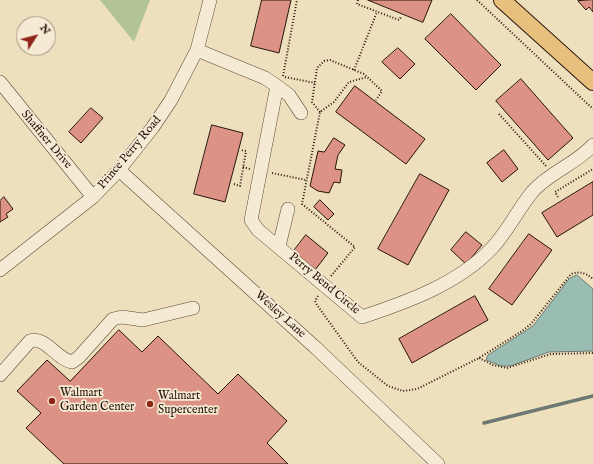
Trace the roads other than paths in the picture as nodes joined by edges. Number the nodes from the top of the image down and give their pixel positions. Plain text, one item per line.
1 (210, 0) edge
2 (502, 0) edge
3 (197, 50) junction
4 (280, 81) junction
5 (0, 82) edge
6 (593, 82) edge
7 (301, 113) dead end
8 (593, 145) edge
9 (119, 170) junction
10 (93, 196) junction
11 (288, 209) dead end
12 (279, 246) junction
13 (0, 270) edge
14 (193, 308) dead end
15 (0, 375) edge
16 (438, 464) edge

1 - 3 street, Prince Perry Road
2 - 6 main road
3 - 4 street
3 - 9 street, Prince Perry Road
4 - 7 street
4 - 12 street, Perry Bend Circle
5 - 10 street, Shaffner Drive
8 - 12 street, Perry Bend Circle
9 - 10 street, Prince Perry Road
9 - 16 street, Wesley Lane
10 - 13 street, Prince Perry Road
11 - 12 street
14 - 15 street

